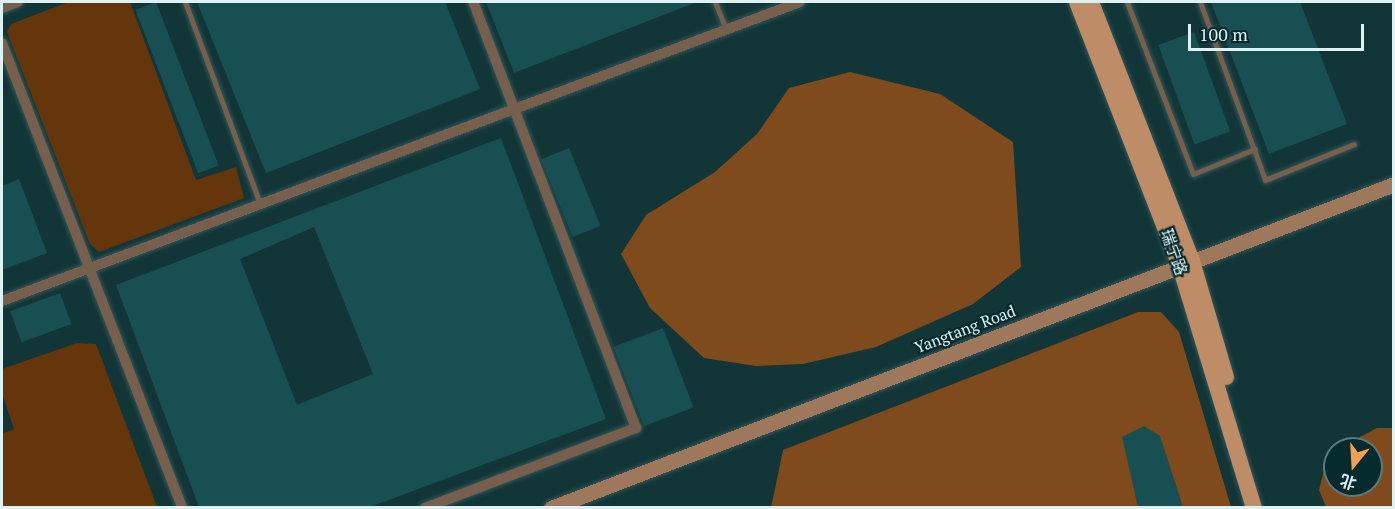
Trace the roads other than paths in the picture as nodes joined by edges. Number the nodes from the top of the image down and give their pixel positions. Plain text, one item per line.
1 (18, 2) edge
2 (184, 2) edge
3 (473, 2) edge
4 (715, 2) edge
5 (800, 2) edge
6 (1127, 2) edge
7 (1200, 2) edge
8 (1088, 3) edge
9 (2, 8) edge
10 (726, 29) junction
11 (2, 43) edge
12 (514, 108) junction
13 (1354, 144) dead end
14 (1255, 149) junction
15 (1394, 184) edge
16 (260, 204) junction
17 (1186, 263) junction
18 (89, 268) junction
19 (2, 301) edge
20 (182, 507) edge
21 (425, 507) edge
22 (552, 507) edge
23 (1254, 507) edge
24 (1265, 507) edge

1 - 9 street
2 - 16 lane
3 - 12 street
4 - 10 lane
5 - 10 street
6 - 14 lane
7 - 14 lane
8 - 17 main road, 瑞宁路
10 - 12 street
11 - 18 street
12 - 16 street
12 - 21 street
13 - 14 lane
15 - 17 main road, Yangtang Road
16 - 18 street
17 - 22 main road, Yangtang Road
17 - 23 main road, 瑞宁路
17 - 24 main road, 瑞宁路
18 - 19 street
18 - 20 street

